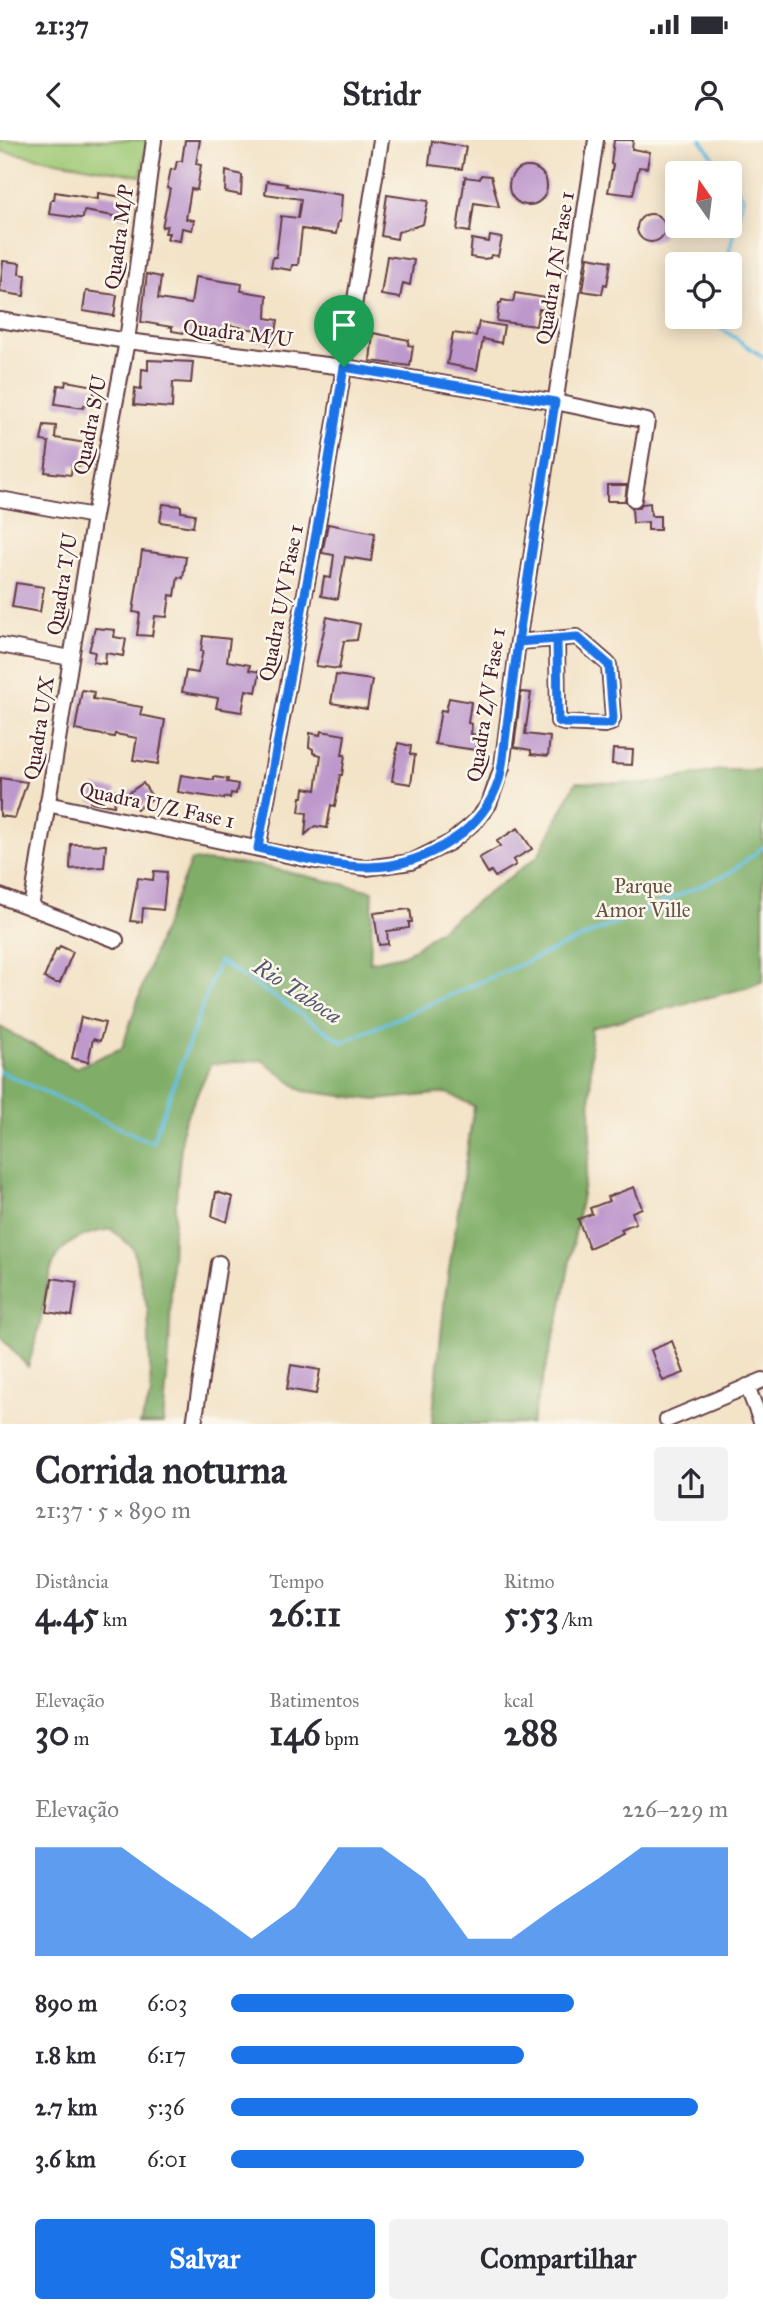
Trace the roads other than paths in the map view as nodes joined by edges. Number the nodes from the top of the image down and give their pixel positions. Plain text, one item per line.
1 (155, 140) edge
2 (381, 140) edge
3 (596, 140) edge
4 (0, 320) edge
5 (127, 341) junction
6 (344, 367) junction
7 (555, 402) junction
8 (0, 499) edge
9 (634, 499) dead end
10 (94, 516) junction
11 (557, 639) junction
12 (518, 642) junction
13 (0, 645) edge
14 (71, 658) junction
15 (47, 804) junction
16 (258, 848) junction
17 (0, 896) edge
18 (32, 908) junction
19 (116, 940) dead end
20 (219, 1263) dead end
21 (763, 1380) edge
22 (747, 1386) junction
23 (667, 1420) dead end
24 (194, 1424) edge
25 (762, 1424) edge

1 - 5 street, Quadra M/P
2 - 6 street, Quadra U/V Fase 1
3 - 7 street, Quadra I/N Fase 1
4 - 5 street, Quadra M/U
5 - 6 street, Quadra M/U
5 - 10 street, Quadra S/U
6 - 7 street, Quadra M/U
6 - 16 street, Quadra U/V Fase 1
7 - 9 street, Quadra M/U
7 - 12 street, Quadra Z/V Fase 1
8 - 10 street
10 - 14 street, Quadra T/U
11 - 11 street
11 - 12 street
12 - 16 street, Quadra Z/V Fase 1
13 - 14 street
14 - 15 street, Quadra U/X
15 - 16 street, Quadra U/Z Fase 1
15 - 18 street, Quadra U/X
17 - 18 street
18 - 19 street
20 - 24 street
21 - 22 street
22 - 23 street
22 - 25 street

